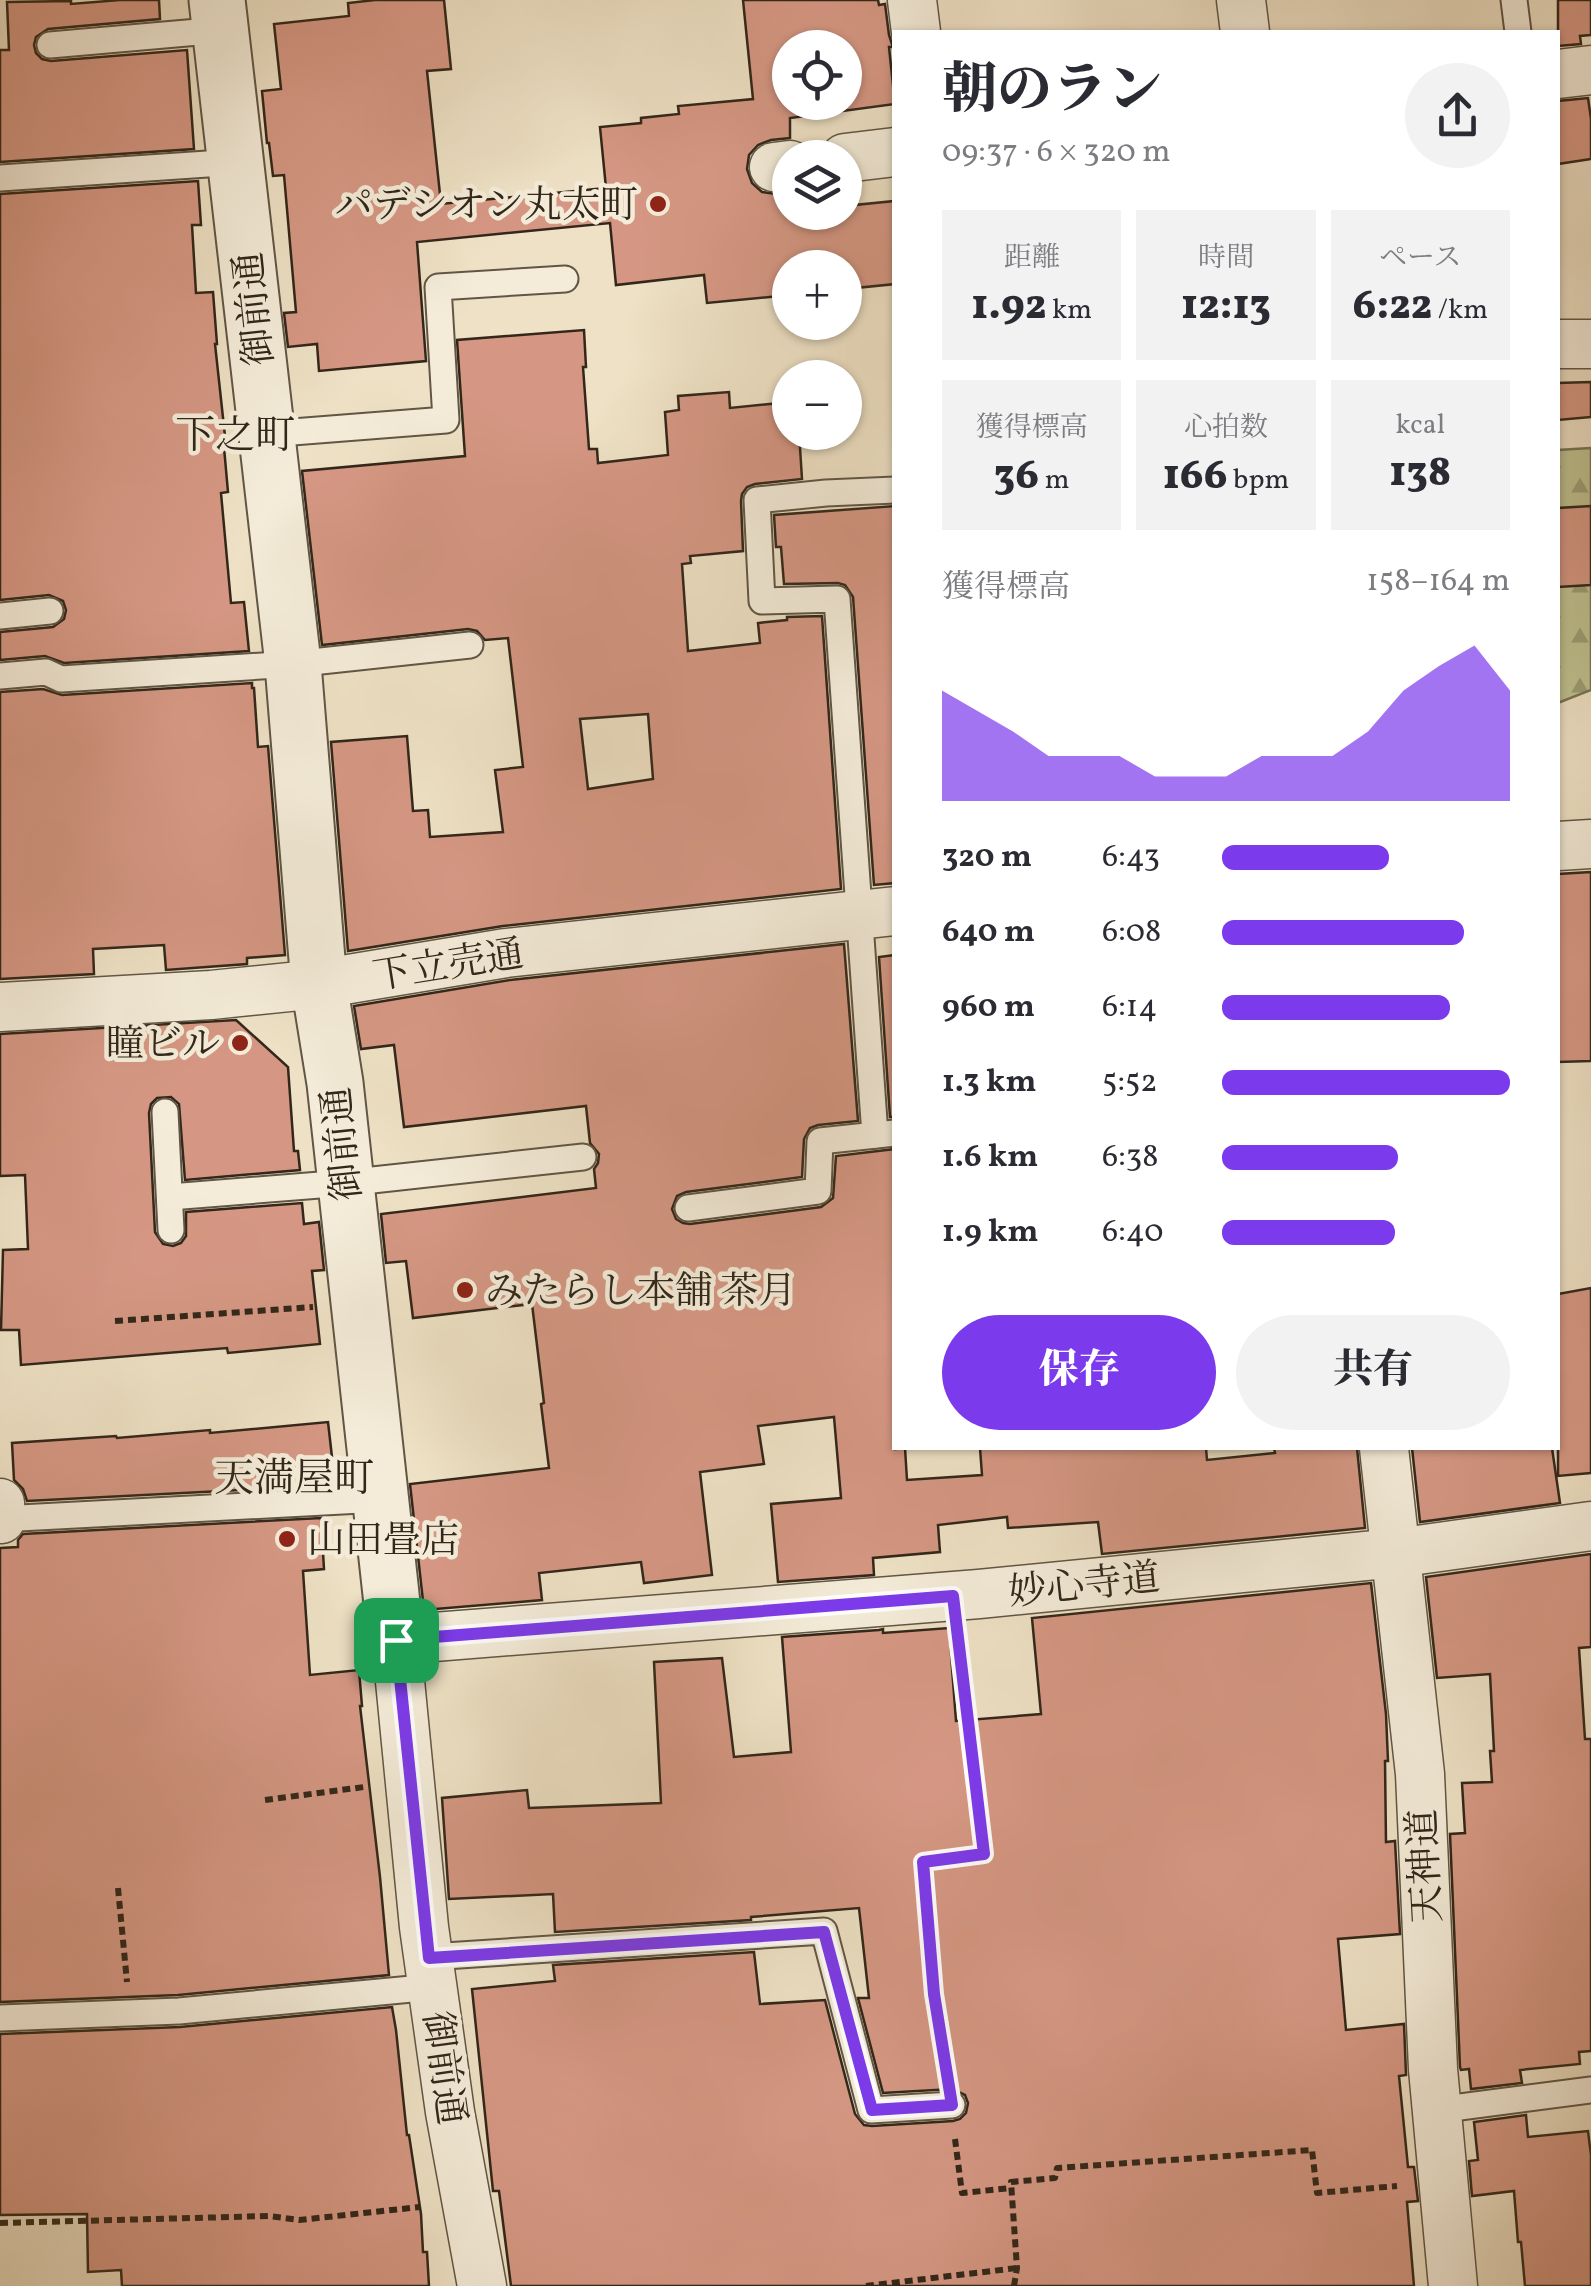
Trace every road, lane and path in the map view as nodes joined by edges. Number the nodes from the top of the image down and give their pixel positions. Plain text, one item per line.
1 (912, 0) edge
2 (1241, 0) edge
3 (1514, 0) edge
4 (219, 15) edge
5 (916, 30) edge
6 (1246, 30) edge
7 (1518, 30) edge
8 (50, 45) dead end
9 (1591, 70) edge
10 (1560, 74) edge
11 (892, 152) edge
12 (862, 156) edge
13 (237, 162) junction
14 (0, 178) edge
15 (565, 279) dead end
16 (267, 434) junction
17 (892, 490) edge
18 (50, 611) dead end
19 (0, 616) edge
20 (470, 645) dead end
21 (293, 664) junction
22 (0, 676) edge
23 (1591, 844) edge
24 (1560, 846) edge
25 (878, 913) edge
26 (319, 984) junction
27 (0, 1007) edge
28 (165, 1112) dead end
29 (885, 1134) edge
30 (583, 1157) dead end
31 (345, 1183) junction
32 (170, 1198) junction
33 (688, 1208) dead end
34 (171, 1230) dead end
35 (359, 1303) junction
36 (115, 1321) dead end
37 (1384, 1450) edge
38 (380, 1499) junction
39 (0, 1503) edge
40 (0, 1519) edge
41 (1591, 1526) edge
42 (1396, 1553) junction
43 (953, 1596) junction
44 (396, 1640) junction
45 (410, 1782) junction
46 (265, 1800) dead end
47 (118, 1888) dead end
48 (431, 1972) junction
49 (130, 2013) junction
50 (0, 2018) edge
51 (1591, 2090) edge
52 (952, 2105) junction
53 (1437, 2110) junction
54 (1443, 2182) junction
55 (1010, 2188) junction
56 (466, 2197) junction
57 (0, 2223) edge
58 (1017, 2268) junction
59 (482, 2286) edge
60 (866, 2286) edge
61 (1014, 2286) edge
62 (1453, 2286) edge

1 - 5 street
2 - 6 street
3 - 7 lane
4 - 8 lane
4 - 13 street, 御前通
9 - 10 street
11 - 12 street
13 - 14 lane
13 - 16 street, 御前通
15 - 16 lane
16 - 21 street, 御前通
17 - 25 lane
18 - 19 lane
20 - 21 lane
21 - 22 lane
21 - 26 street, 御前通
23 - 24 street
25 - 26 street, 下立売通
25 - 29 lane
26 - 27 street, 下立売通
26 - 31 street, 御前通
28 - 32 lane
29 - 33 lane
30 - 31 lane
31 - 32 lane
31 - 35 street, 御前通
32 - 34 lane
35 - 36 path
35 - 38 street, 御前通
37 - 42 street, 天神道
38 - 40 lane
38 - 44 street, 御前通
39 - 40 street
41 - 42 street, 妙心寺道
42 - 43 street, 妙心寺道
42 - 53 street, 天神道
43 - 44 street, 妙心寺道
43 - 52 path
44 - 45 street, 御前通
45 - 46 path
45 - 48 street, 御前通
47 - 49 path
48 - 49 lane
48 - 52 lane
48 - 56 street, 御前通
49 - 50 lane
51 - 53 lane
52 - 55 path
53 - 54 street, 天神道
54 - 55 path
54 - 62 street, 天神道
55 - 58 path
56 - 57 path
56 - 59 street, 御前通
58 - 60 path
58 - 61 path

